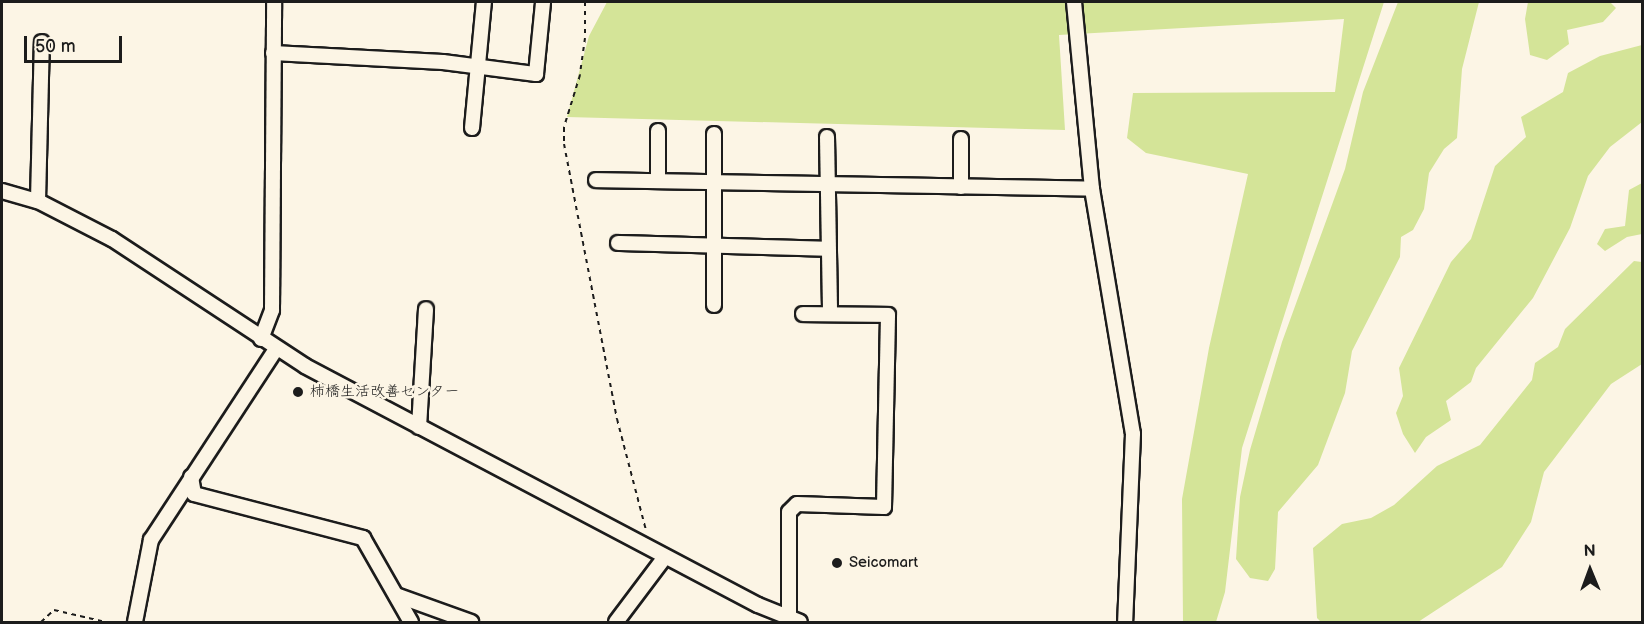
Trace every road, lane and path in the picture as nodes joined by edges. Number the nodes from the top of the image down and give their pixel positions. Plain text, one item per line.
1 (274, 2) edge
2 (484, 2) edge
3 (543, 2) edge
4 (585, 2) edge
5 (1074, 2) edge
6 (42, 42) dead end
7 (273, 53) junction
8 (477, 67) junction
9 (472, 128) dead end
10 (658, 131) dead end
11 (714, 134) dead end
12 (826, 136) dead end
13 (961, 139) dead end
14 (596, 180) dead end
15 (658, 181) junction
16 (714, 182) junction
17 (827, 184) junction
18 (961, 186) junction
19 (1092, 189) junction
20 (2, 190) edge
21 (38, 201) junction
22 (618, 243) dead end
23 (714, 246) junction
24 (828, 249) junction
25 (714, 305) dead end
26 (426, 309) dead end
27 (830, 313) junction
28 (803, 314) dead end
29 (261, 339) junction
30 (276, 349) junction
31 (418, 427) junction
32 (191, 477) junction
33 (652, 550) junction
34 (665, 557) junction
35 (396, 595) junction
36 (795, 620) edge
37 (41, 622) edge
38 (106, 622) edge
39 (135, 622) edge
40 (411, 622) edge
41 (471, 622) edge
42 (616, 622) edge
43 (1125, 622) edge

1 - 7 street
2 - 8 street
3 - 8 street
4 - 33 path
5 - 19 street
6 - 21 street
7 - 8 street
7 - 29 street
8 - 9 street
10 - 15 street
11 - 16 street
12 - 17 street
13 - 18 street
14 - 15 street
15 - 16 street
16 - 17 street
16 - 23 street
17 - 18 street
17 - 24 street
18 - 19 street
19 - 43 street
20 - 21 street
21 - 29 street
22 - 23 street
23 - 24 street
23 - 25 street
24 - 27 street
26 - 31 street
27 - 28 street
27 - 36 street
29 - 30 street
30 - 31 street
30 - 32 street
31 - 33 street
32 - 35 street
32 - 39 street
33 - 34 street
34 - 36 street
34 - 42 street
35 - 40 street
35 - 41 street
37 - 38 path

